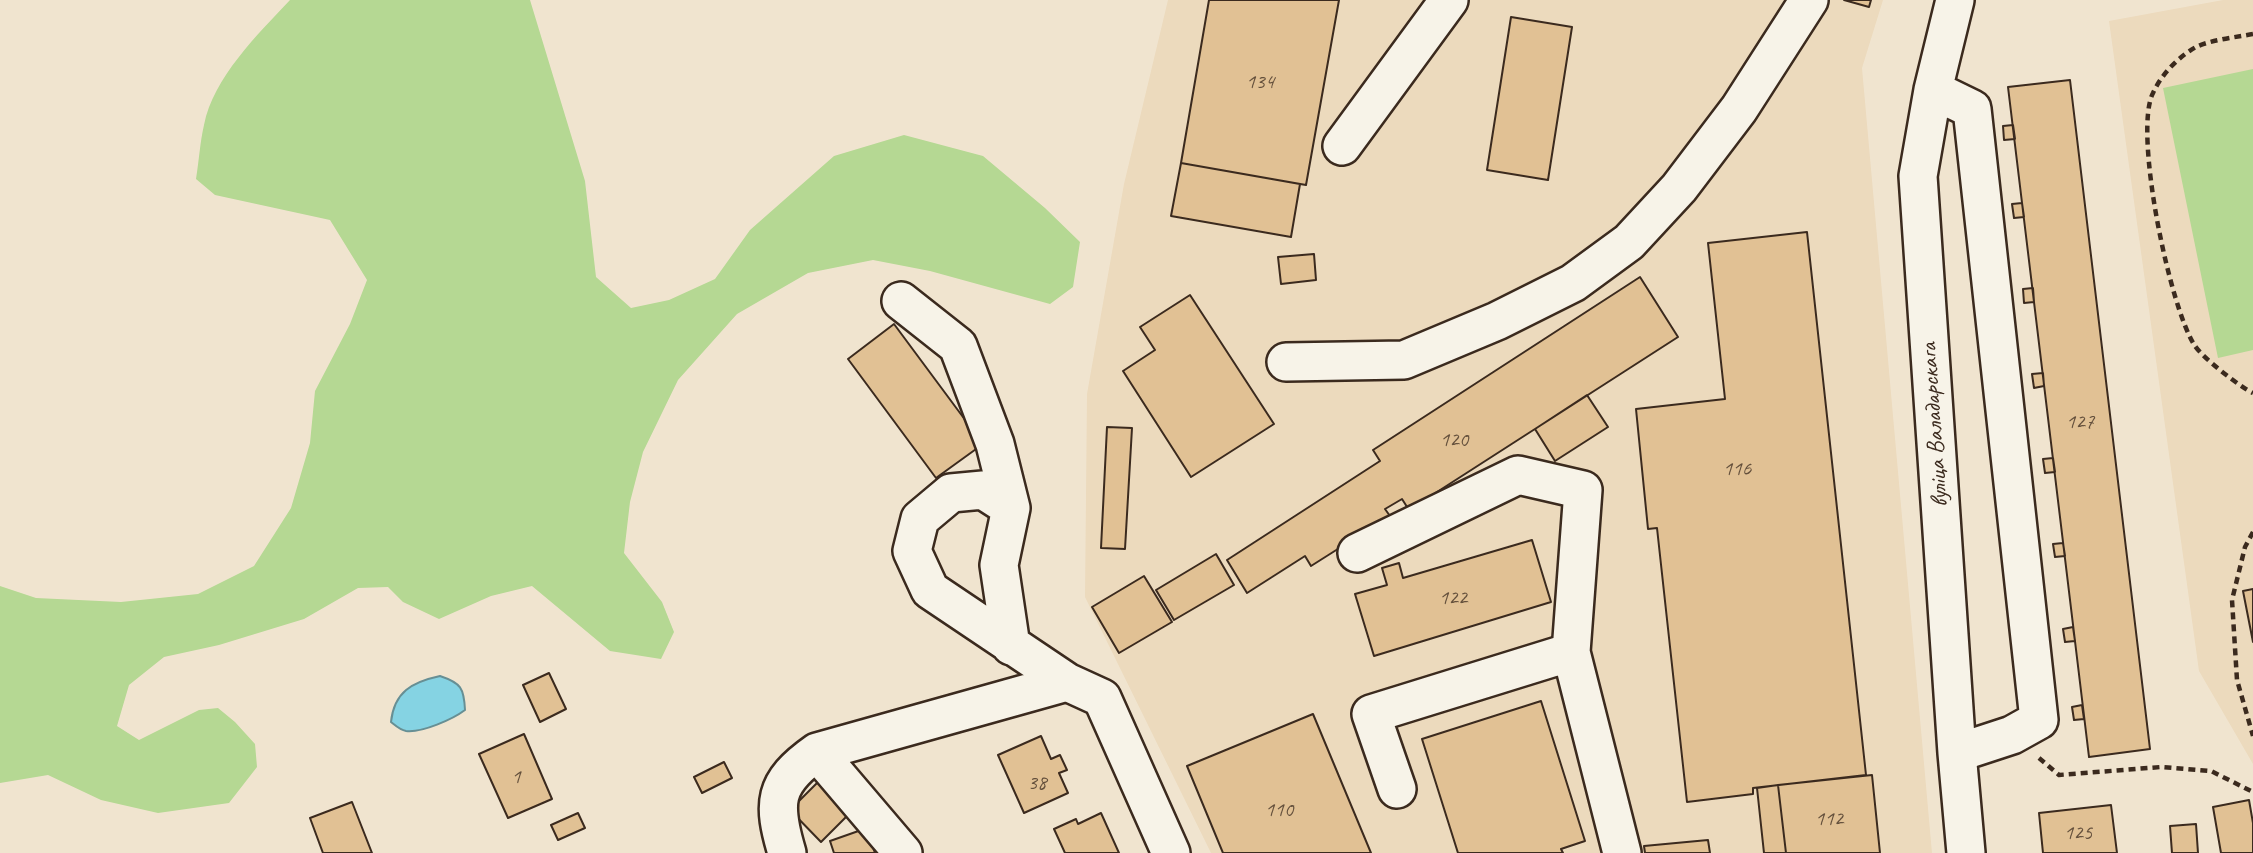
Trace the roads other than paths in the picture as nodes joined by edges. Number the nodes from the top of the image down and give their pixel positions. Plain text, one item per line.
1 (1449, 0) edge
2 (1809, 0) edge
3 (1955, 0) edge
4 (1933, 90) junction
5 (1342, 146) dead end
6 (901, 301) dead end
7 (1286, 362) dead end
8 (1011, 508) junction
9 (1357, 553) dead end
10 (1011, 646) junction
11 (1571, 652) junction
12 (1067, 682) junction
13 (817, 752) junction
14 (1957, 753) junction
15 (1397, 789) dead end
16 (787, 853) edge
17 (903, 853) edge
18 (1171, 853) edge
19 (1622, 853) edge
20 (1966, 853) edge

1 - 5 street
2 - 7 street
3 - 4 street, вуліца Валадарскага
4 - 14 street, вуліца Валадарскага
4 - 14 street
6 - 8 street
8 - 10 street
8 - 10 street
9 - 11 street
10 - 12 street
11 - 15 street
11 - 19 street
12 - 13 street
12 - 18 street
13 - 16 street
13 - 17 street
14 - 20 street, вуліца Валадарскага

